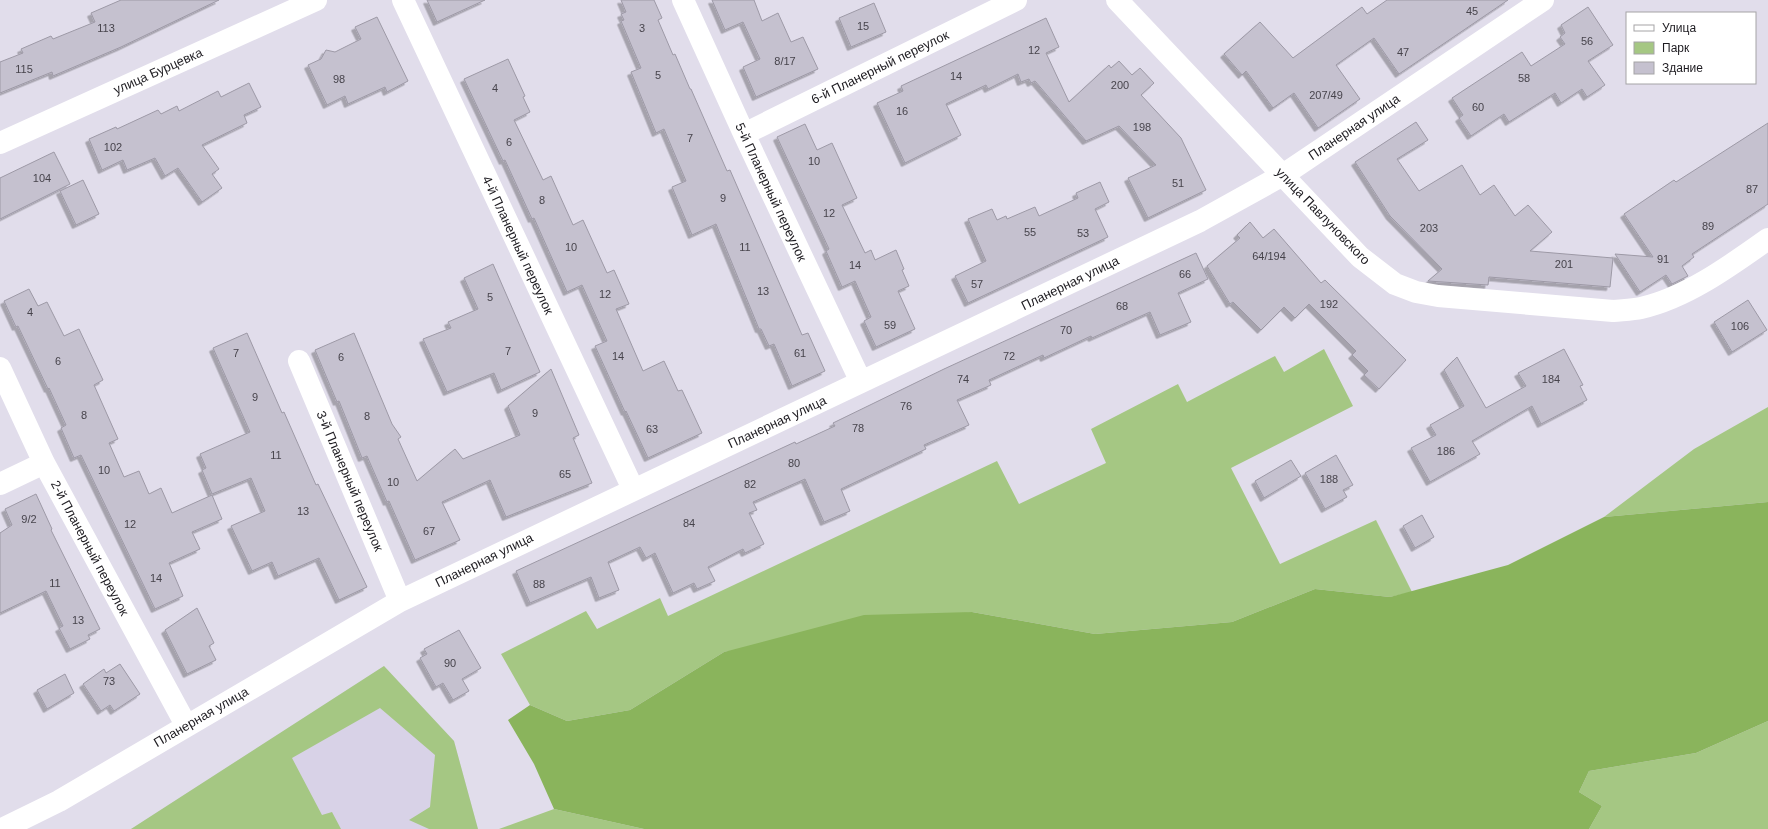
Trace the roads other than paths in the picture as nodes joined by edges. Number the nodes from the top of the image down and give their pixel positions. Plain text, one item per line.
1 (316, 0) edge
2 (403, 0) edge
3 (683, 0) edge
4 (1016, 0) edge
5 (1117, 0) edge
6 (1543, 0) edge
7 (744, 134) junction
8 (0, 143) edge
9 (1282, 175) junction
10 (1768, 239) edge
11 (299, 361) dead end
12 (0, 368) edge
13 (861, 382) junction
14 (44, 463) junction
15 (0, 484) edge
16 (633, 489) junction
17 (400, 601) junction
18 (186, 726) junction
19 (2, 829) edge

1 - 8 street, улица Бурцевка
2 - 16 street, 4-й Планерный переулок
3 - 7 street, 5-й Планерный переулок
4 - 7 street, 6-й Планерный переулок
5 - 9 street, улица Павлуновского
6 - 9 street, Планерная улица
7 - 13 street, 5-й Планерный переулок
9 - 10 street, улица Павлуновского
9 - 13 street, Планерная улица
11 - 17 street, 3-й Планерный переулок
12 - 14 street, 2-й Планерный переулок
13 - 16 street, Планерная улица
14 - 15 street
14 - 18 street, 2-й Планерный переулок
16 - 17 street, Планерная улица
17 - 18 street, Планерная улица
18 - 19 street, Планерная улица

